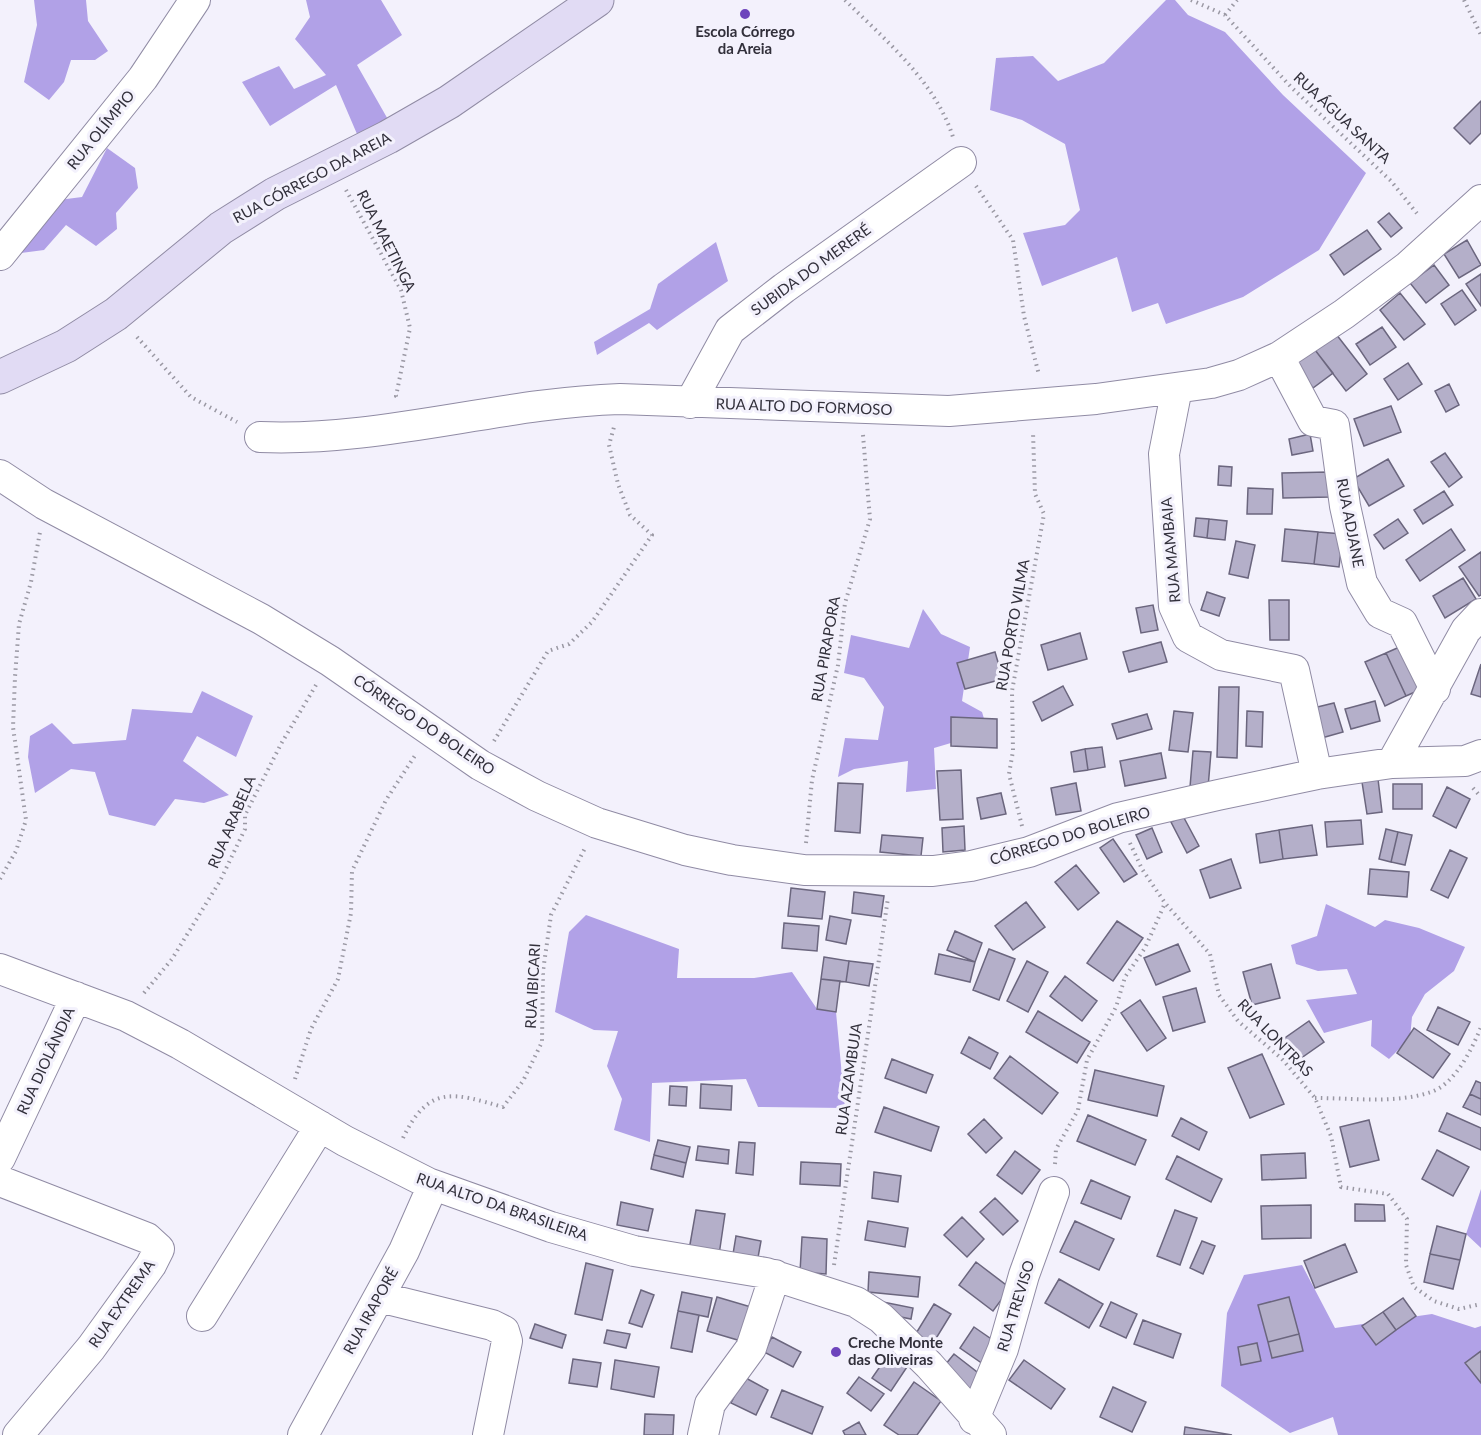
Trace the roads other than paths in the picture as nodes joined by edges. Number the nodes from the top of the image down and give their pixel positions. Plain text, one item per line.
1 (195, 0) edge
2 (597, 0) edge
3 (961, 162) dead end
4 (1481, 200) edge
5 (0, 255) edge
6 (1279, 357) junction
7 (0, 377) edge
8 (1177, 388) junction
9 (690, 403) junction
10 (260, 437) road end
11 (0, 475) edge
12 (1481, 614) edge
13 (1435, 689) junction
14 (1481, 755) edge
15 (1392, 763) junction
16 (1317, 774) junction
17 (0, 969) edge
18 (76, 997) junction
19 (320, 1126) junction
20 (0, 1158) edge
21 (0, 1181) edge
22 (433, 1185) junction
23 (1054, 1192) road end
24 (775, 1275) junction
25 (379, 1297) junction
26 (202, 1316) dead end
27 (983, 1427) edge
28 (18, 1435) edge
29 (303, 1435) edge
30 (488, 1435) edge
31 (703, 1435) edge

1 - 5 street, RUA OLÍMPIO
2 - 7 street, RUA CÓRREGO DA AREIA
3 - 9 street, SUBIDA DO MERERÉ
4 - 6 street, RUA ALTO DO FORMOSO
6 - 8 street, RUA ALTO DO FORMOSO
6 - 13 street, RUA ADJANE
8 - 9 street, RUA ALTO DO FORMOSO
8 - 16 street, RUA MAMBAIA
9 - 10 street, RUA ALTO DO FORMOSO
11 - 16 street, CÓRREGO DO BOLEIRO
12 - 13 street
13 - 15 street
14 - 15 street, CÓRREGO DO BOLEIRO
15 - 16 street, CÓRREGO DO BOLEIRO
17 - 18 street, RUA ALTO DA BRASILEIRA
18 - 19 street, RUA ALTO DA BRASILEIRA
18 - 20 street, RUA DIOLÂNDIA
19 - 22 street, RUA ALTO DA BRASILEIRA
19 - 26 street
21 - 28 street, RUA EXTREMA
22 - 24 street, RUA ALTO DA BRASILEIRA
22 - 25 street, RUA IRAPORÉ
23 - 27 street, RUA TREVISO
24 - 27 street, RUA ALTO DA BRASILEIRA
24 - 31 street
25 - 29 street, RUA IRAPORÉ
25 - 30 street

